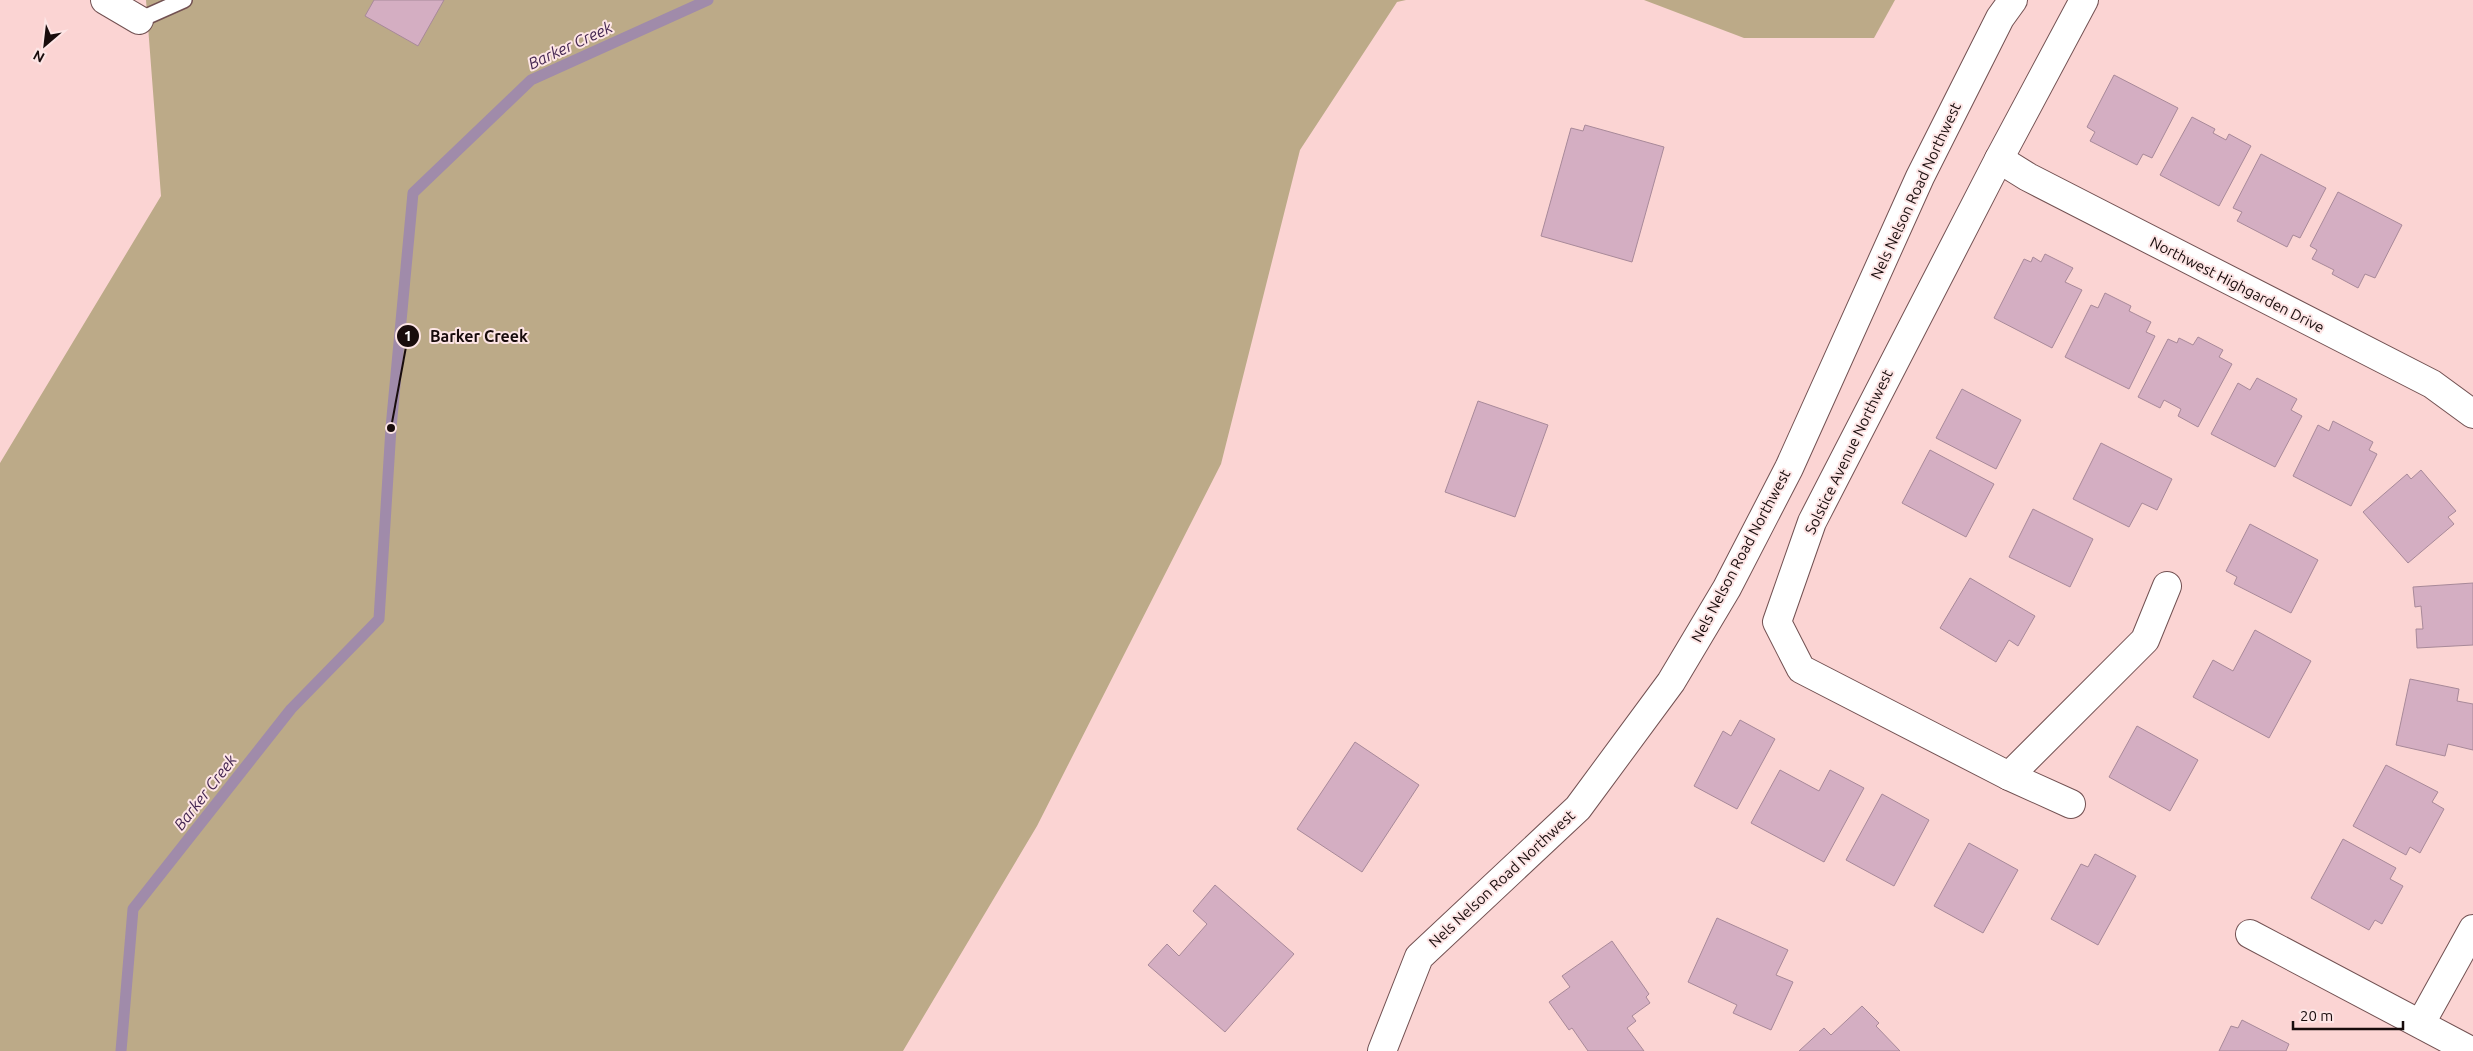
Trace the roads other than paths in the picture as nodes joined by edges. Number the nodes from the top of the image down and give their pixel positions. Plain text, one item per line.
1 (105, 0) edge
2 (184, 0) edge
3 (2013, 0) edge
4 (2084, 0) edge
5 (139, 20) joint
6 (1999, 158) junction
7 (2473, 414) edge
8 (2167, 586) dead end
9 (2009, 776) junction
10 (2071, 804) dead end
11 (2473, 929) edge
12 (2250, 934) dead end
13 (2421, 1024) junction
14 (1382, 1051) edge
15 (2471, 1051) edge

1 - 5 street
2 - 5 lane
3 - 14 street, Nels Nelson Road Northwest
4 - 6 street, Solstice Avenue Northwest
6 - 7 street, Northwest Highgarden Drive
6 - 9 street, Solstice Avenue Northwest
8 - 9 street
9 - 10 street, Solstice Avenue Northwest
11 - 13 street
12 - 13 street
13 - 15 street

